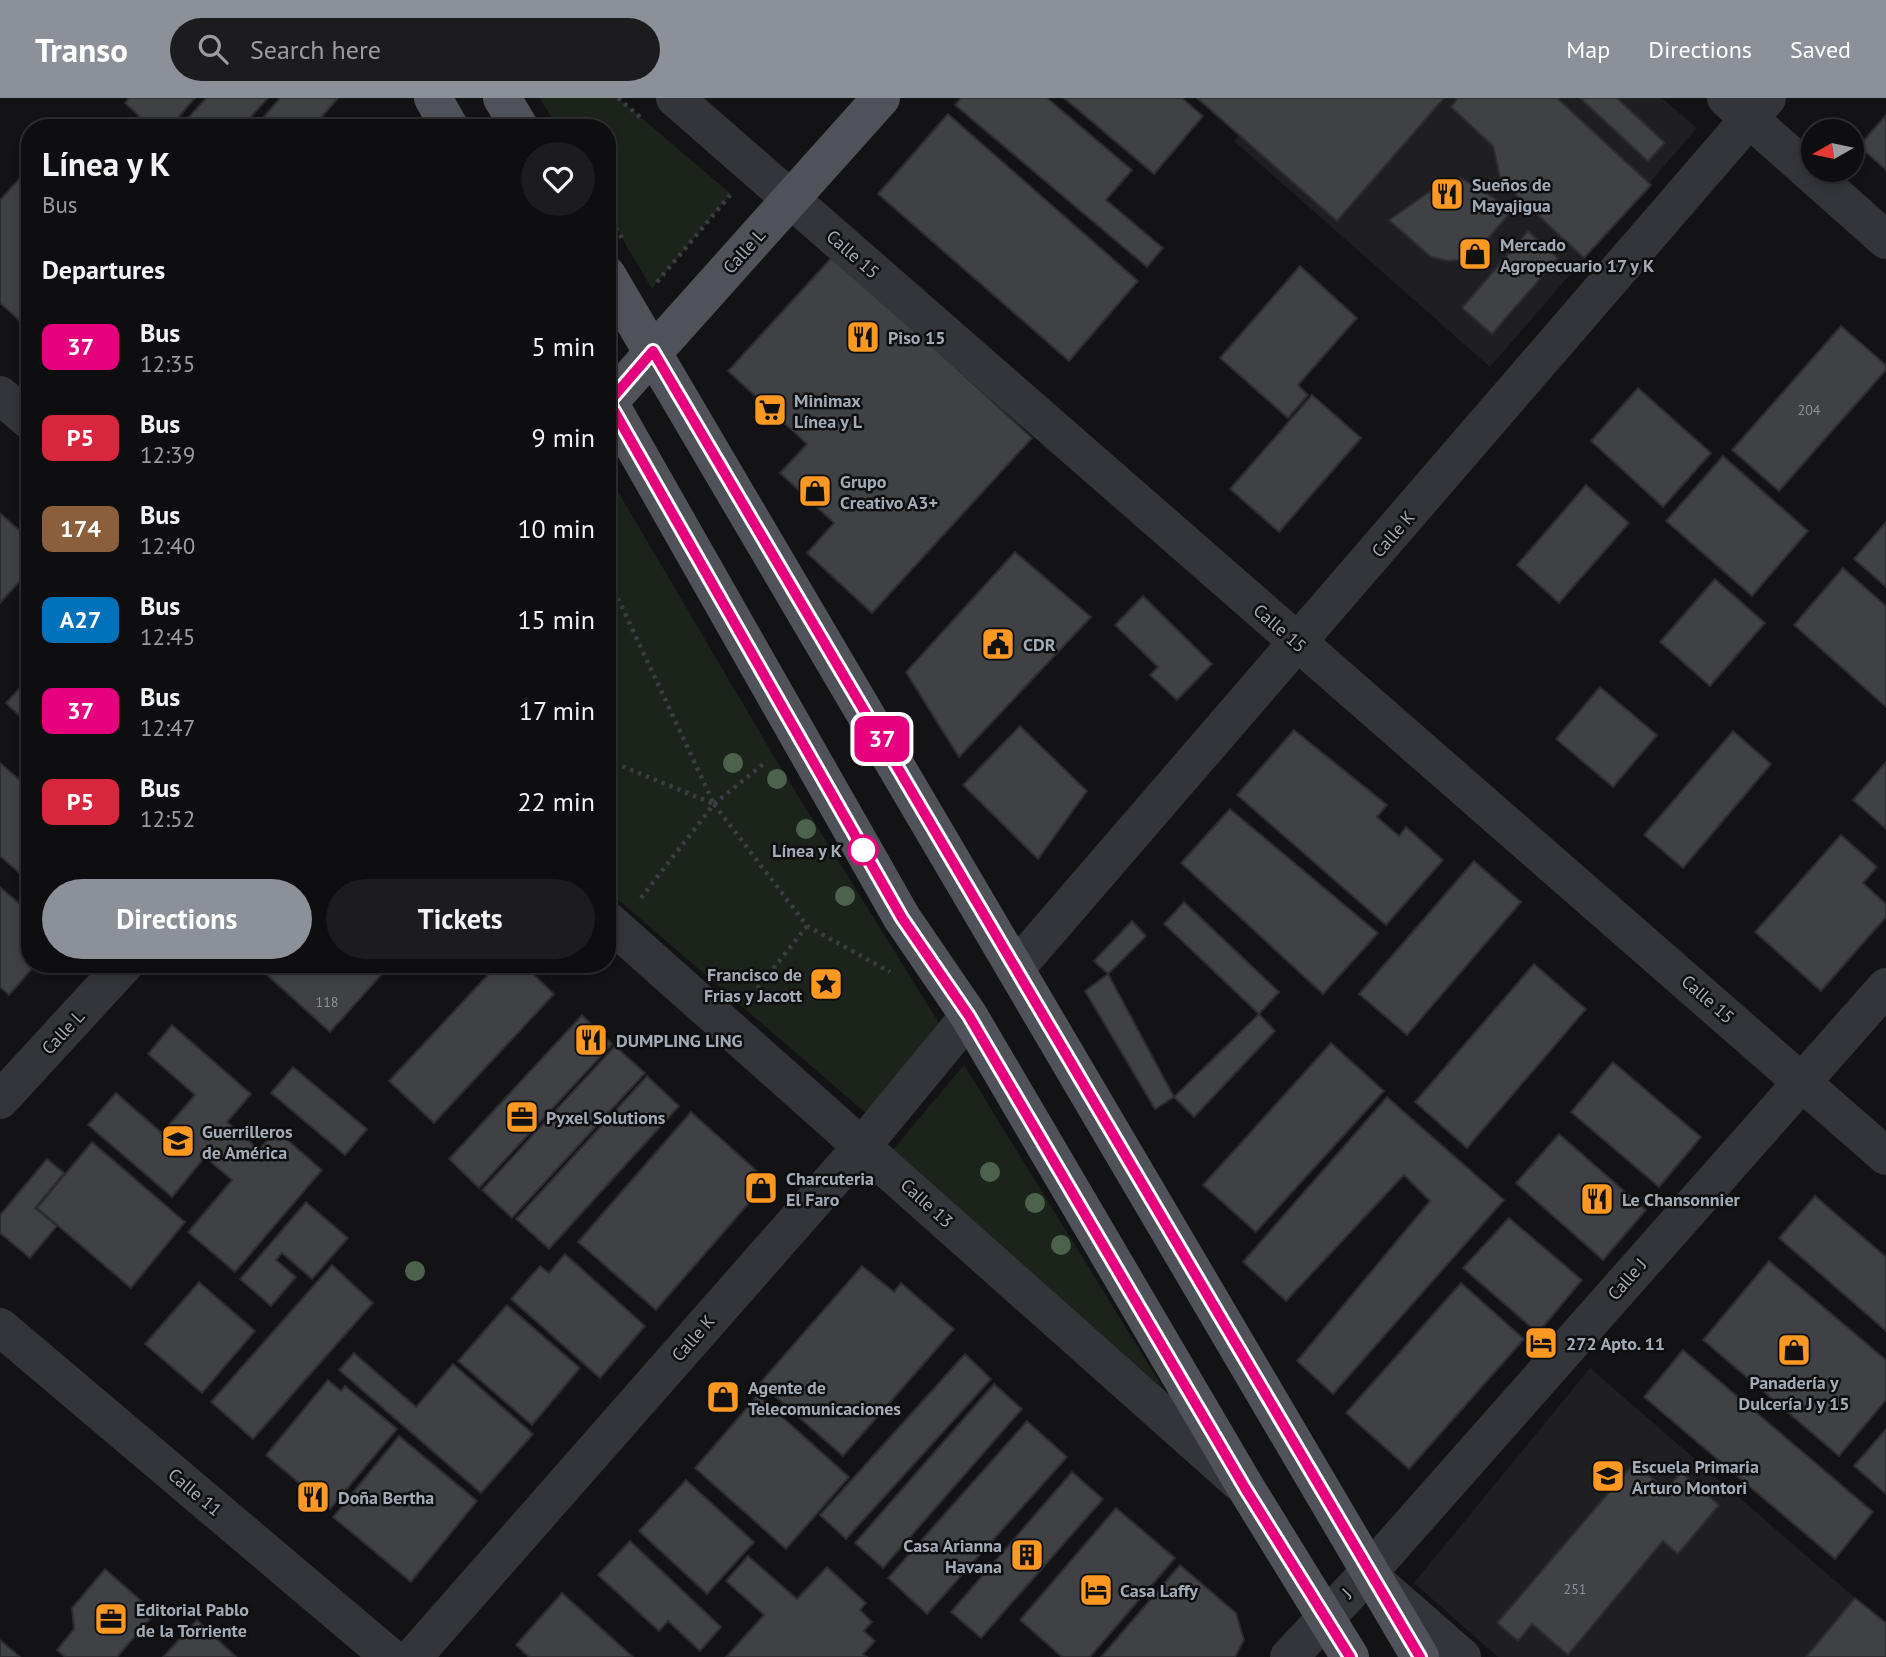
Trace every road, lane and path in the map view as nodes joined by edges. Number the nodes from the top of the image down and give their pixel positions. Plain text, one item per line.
1 (433, 98) edge
2 (502, 98) edge
3 (618, 98) edge
4 (880, 98) edge
5 (1747, 105) edge
6 (661, 110) edge
7 (445, 119) edge
8 (515, 119) edge
9 (722, 187) dead end
10 (791, 199) junction
11 (1886, 240) edge
12 (652, 289) dead end
13 (616, 290) edge
14 (653, 351) junction
15 (616, 393) edge
16 (0, 395) edge
17 (21, 413) edge
18 (616, 416) edge
19 (616, 594) edge
20 (1298, 644) junction
21 (798, 736) junction
22 (616, 764) edge
23 (714, 804) junction
24 (616, 920) edge
25 (807, 926) junction
26 (616, 929) edge
27 (1016, 968) junction
28 (117, 973) edge
29 (900, 977) dead end
30 (1886, 987) edge
31 (969, 1016) junction
32 (727, 1026) junction
33 (1803, 1080) junction
34 (0, 1100) edge
35 (863, 1145) junction
36 (1886, 1156) edge
37 (0, 1327) edge
38 (1245, 1488) junction
39 (1372, 1577) junction
40 (1326, 1616) junction
41 (390, 1657) edge
42 (413, 1657) edge
43 (1289, 1657) edge
44 (1350, 1657) edge
45 (1420, 1657) edge
46 (1462, 1657) edge

1 - 7 main road
2 - 8 main road
3 - 6 path
4 - 10 main road, Calle L
5 - 11 street
5 - 20 street, Calle K
6 - 10 street, Calle 15
9 - 12 path
10 - 14 main road, Calle L
10 - 20 street, Calle 15
13 - 14 main road
14 - 15 main road, Calle L
14 - 27 main road
16 - 17 street
18 - 21 main road
19 - 23 path
20 - 27 street, Calle K
20 - 33 street, Calle 15
21 - 23 path
21 - 31 main road
22 - 23 path
23 - 24 path
23 - 25 path
25 - 29 path
25 - 32 path
26 - 32 street, Calle 13
27 - 39 main road
28 - 34 street, Calle L
30 - 33 street, Calle J
31 - 35 street, Calle K
31 - 38 main road
32 - 35 street, Calle 13
33 - 36 street, Calle 15
33 - 39 street, Calle J
35 - 38 street, Calle 13
35 - 42 street, Calle K
37 - 41 street, Calle 11
38 - 40 main road
39 - 40 street, J
39 - 45 main road
39 - 46 street
40 - 43 street
40 - 44 main road

